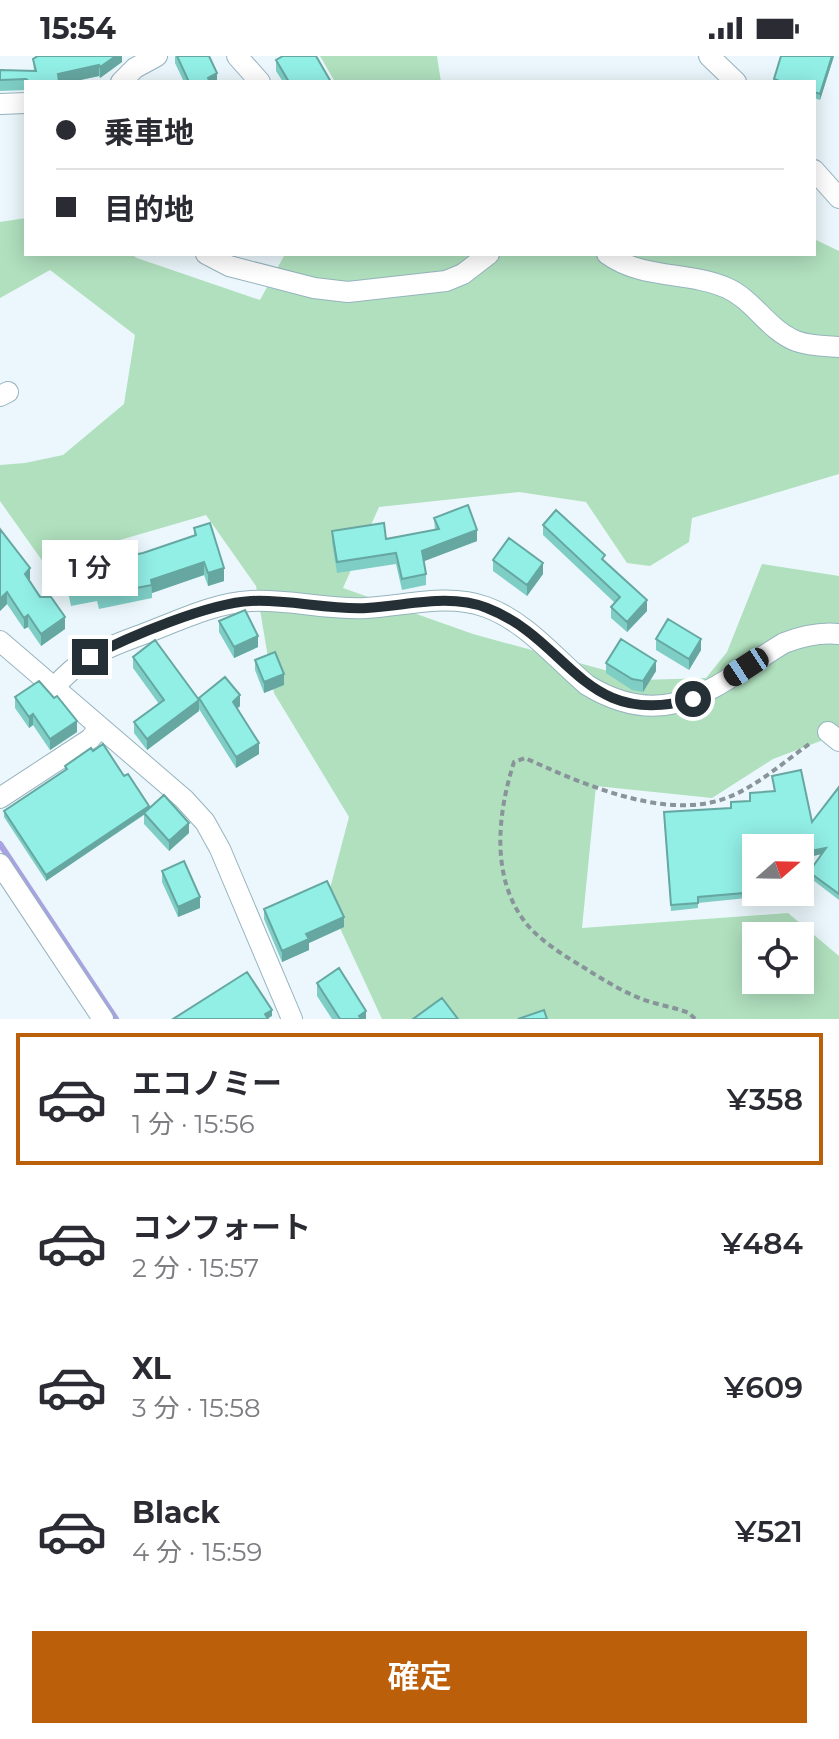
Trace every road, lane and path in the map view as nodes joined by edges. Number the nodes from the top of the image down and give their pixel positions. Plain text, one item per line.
1 (157, 56) edge
2 (237, 56) edge
3 (709, 56) edge
4 (123, 80) edge
5 (258, 80) edge
6 (734, 80) edge
7 (24, 103) edge
8 (0, 104) edge
9 (816, 172) edge
10 (839, 198) edge
11 (210, 256) edge
12 (486, 256) edge
13 (611, 256) edge
14 (839, 347) edge
15 (839, 634) edge
16 (0, 641) edge
17 (54, 688) junction
18 (100, 727) junction
19 (833, 737) edge
20 (0, 798) edge
21 (0, 864) edge
22 (103, 1019) edge
23 (292, 1019) edge
24 (695, 1019) edge

1 - 4 street
2 - 5 street
3 - 6 street
7 - 8 street
9 - 10 street
11 - 12 street
13 - 14 street
15 - 17 street
16 - 17 street
17 - 18 street
18 - 20 street
18 - 23 street
19 - 24 path
21 - 22 street

